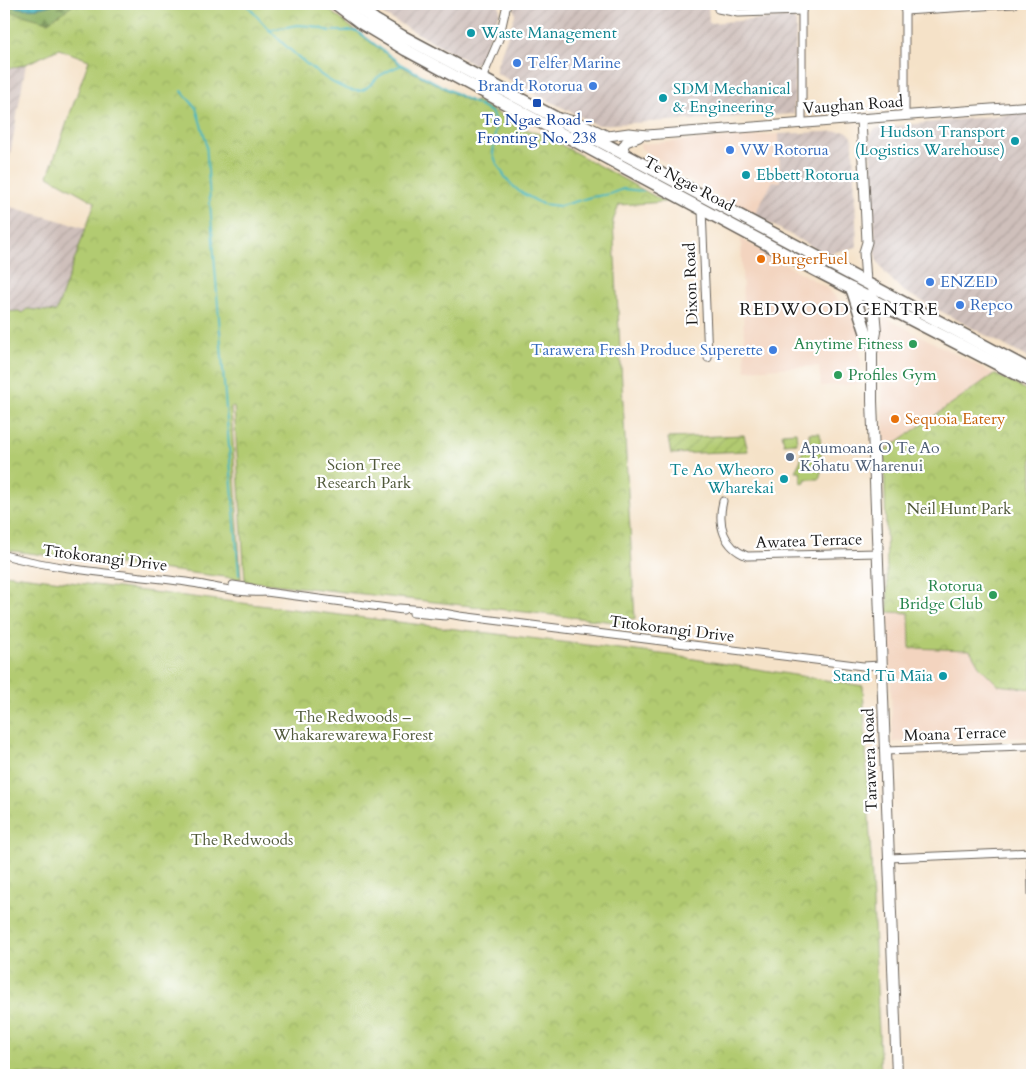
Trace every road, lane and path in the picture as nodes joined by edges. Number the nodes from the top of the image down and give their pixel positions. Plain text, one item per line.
1 (336, 4) edge
2 (353, 4) edge
3 (507, 4) edge
4 (1014, 4) edge
5 (802, 8) edge
6 (905, 8) edge
7 (718, 9) dead end
8 (480, 84) junction
9 (1032, 106) edge
10 (905, 116) junction
11 (554, 117) junction
12 (861, 119) junction
13 (802, 124) junction
14 (646, 134) junction
15 (626, 156) junction
16 (702, 209) junction
17 (869, 284) junction
18 (852, 289) junction
19 (870, 299) junction
20 (871, 348) junction
21 (708, 358) dead end
22 (1032, 371) edge
23 (1032, 382) edge
24 (723, 501) dead end
25 (878, 553) junction
26 (4, 555) edge
27 (881, 665) junction
28 (1027, 746) dead end
29 (885, 751) junction
30 (1031, 852) edge
31 (889, 858) junction
32 (1032, 894) edge
33 (897, 1075) edge

1 - 8 highway, Te Ngae Road
2 - 8 highway, Te Ngae Road
3 - 8 street
4 - 6 street
5 - 7 street
5 - 13 street
6 - 10 street
8 - 11 highway, Te Ngae Road
8 - 16 highway, Te Ngae Road
9 - 10 street, Vaughan Road
10 - 12 street, Vaughan Road
11 - 14 street, Vaughan Road
11 - 15 highway, Te Ngae Road
12 - 13 street, Vaughan Road
12 - 17 street
13 - 14 street, Vaughan Road
14 - 15 street, Vaughan Road
15 - 17 highway, Te Ngae Road
16 - 18 highway, Te Ngae Road
16 - 21 street, Dixon Road
17 - 19 main road, Tarawera Road
17 - 22 highway, Te Ngae Road
18 - 19 highway, Te Ngae Road
18 - 20 highway
19 - 20 main road, Tarawera Road
19 - 23 highway, Te Ngae Road
20 - 25 main road, Tarawera Road
24 - 25 street, Awatea Terrace
25 - 27 main road, Tarawera Road
26 - 27 street, Tītokorangi Drive
27 - 29 main road, Tarawera Road
28 - 29 street, Moana Terrace
29 - 31 main road, Tarawera Road
30 - 31 street
30 - 32 street
31 - 33 main road, Tarawera Road

